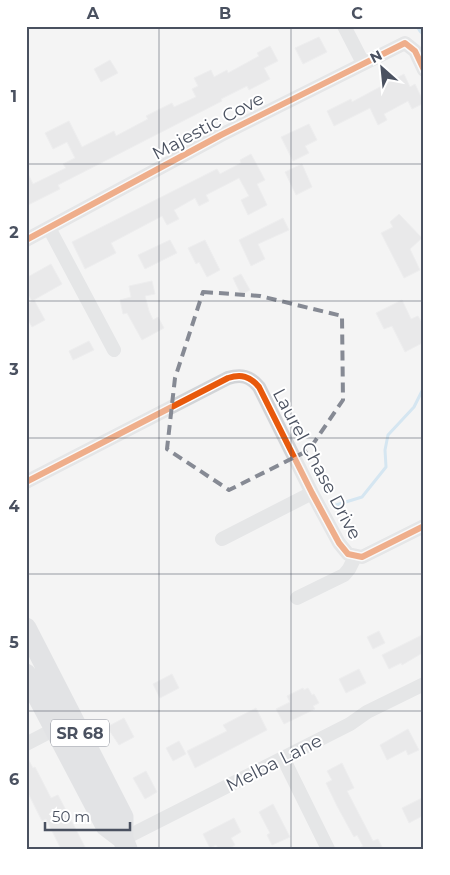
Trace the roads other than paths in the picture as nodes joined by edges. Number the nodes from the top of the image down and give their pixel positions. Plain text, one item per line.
1 (344, 26) edge
2 (363, 63) junction
3 (424, 70) edge
4 (49, 228) junction
5 (26, 240) edge
6 (114, 350) dead end
7 (26, 482) edge
8 (312, 493) junction
9 (424, 526) edge
10 (222, 539) dead end
11 (355, 557) junction
12 (297, 598) dead end
13 (26, 628) edge
14 (26, 674) edge
15 (424, 684) edge
16 (55, 729) junction
17 (26, 744) edge
18 (282, 758) junction
19 (125, 844) edge
20 (328, 849) edge

1 - 2 street
2 - 3 street, Majestic Cove
2 - 4 street, Majestic Cove
4 - 5 street, Majestic Cove
4 - 6 street
7 - 8 street, Laurel Chase Drive
8 - 10 street
8 - 11 street, Laurel Chase Drive
9 - 11 street, Laurel Chase Drive
11 - 12 street
13 - 19 main road, SR 68
14 - 16 main road, SR 68
15 - 18 street, Melba Lane
16 - 17 street
16 - 19 main road, SR 68
18 - 19 street, Melba Lane
18 - 20 street

